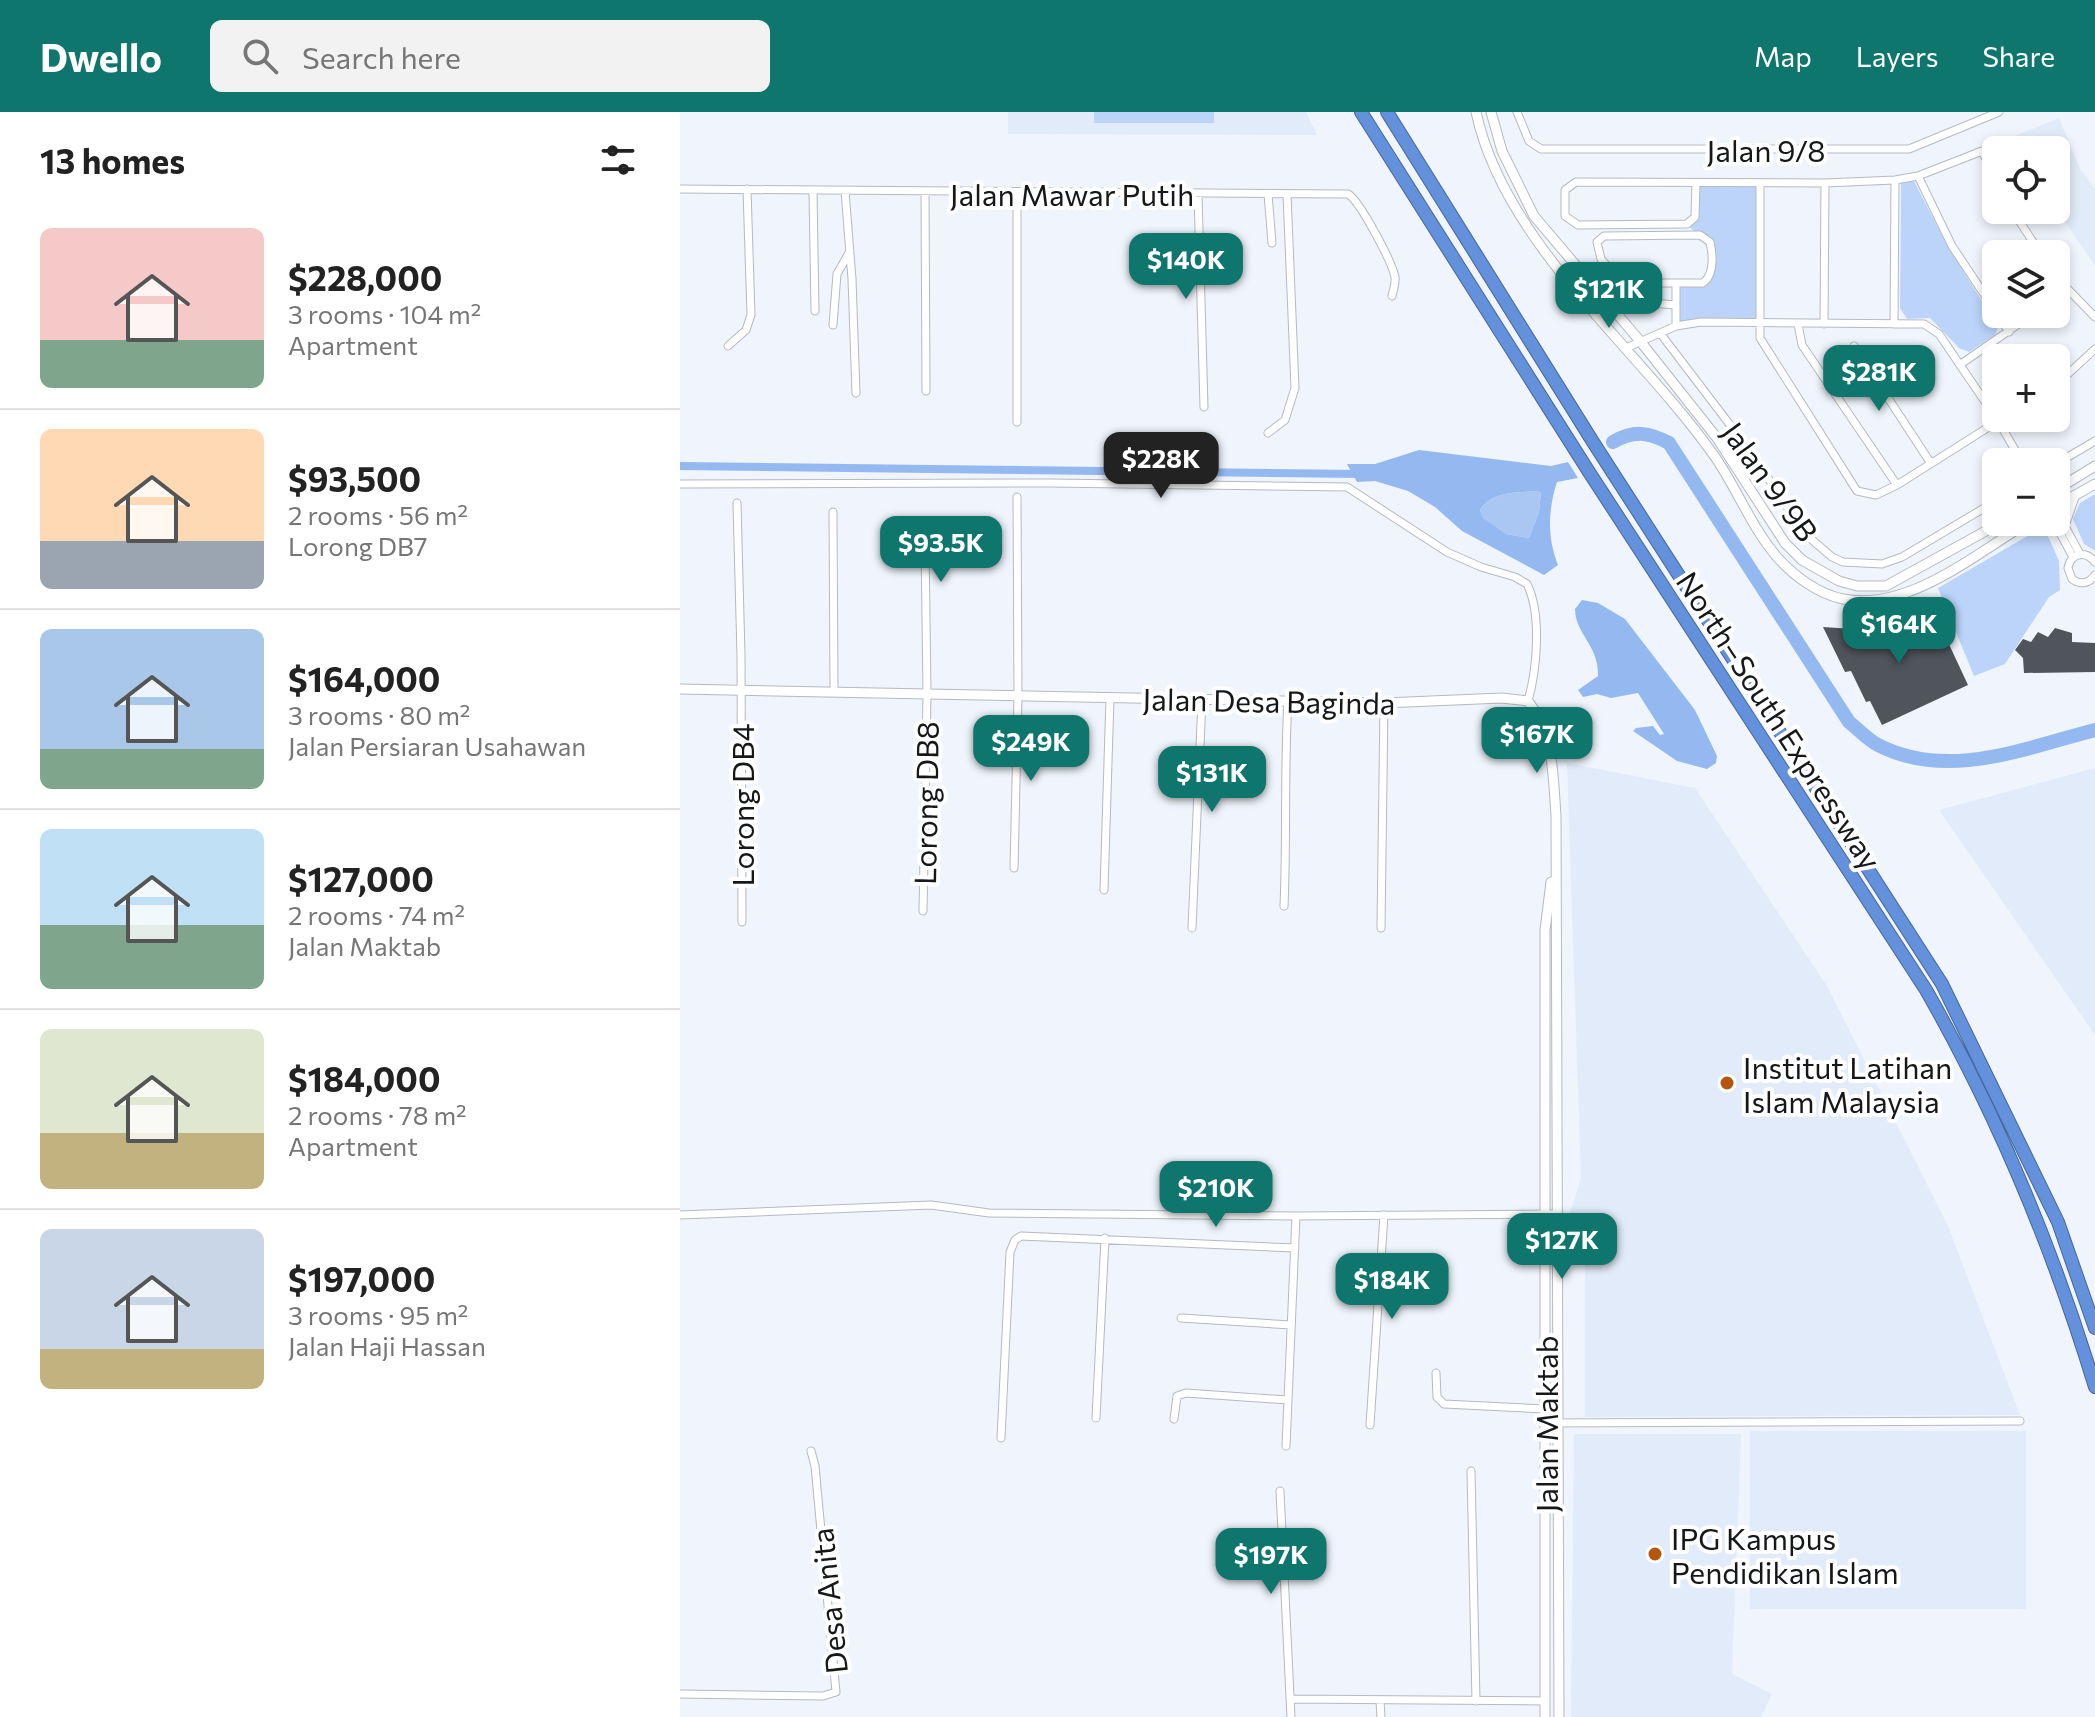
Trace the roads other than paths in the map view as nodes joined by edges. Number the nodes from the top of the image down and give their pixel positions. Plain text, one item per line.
1 (1361, 112) edge
2 (1387, 112) edge
3 (1476, 112) edge
4 (1491, 112) edge
5 (1517, 112) edge
6 (1999, 112) edge
7 (1982, 151) edge
8 (1918, 176) junction
9 (1895, 180) junction
10 (1696, 183) junction
11 (1760, 183) junction
12 (1825, 183) junction
13 (680, 189) edge
14 (747, 189) junction
15 (813, 191) junction
16 (845, 191) junction
17 (925, 192) junction
18 (1017, 193) junction
19 (1198, 194) junction
20 (1268, 194) junction
21 (1287, 194) junction
22 (1272, 243) dead end
23 (850, 251) junction
24 (1622, 283) junction
25 (1676, 285) junction
26 (1982, 291) edge
27 (1392, 296) dead end
28 (2070, 298) edge
29 (1676, 305) junction
30 (815, 311) dead end
31 (2095, 317) edge
32 (1759, 324) junction
33 (1798, 324) junction
34 (1824, 324) junction
35 (1894, 324) junction
36 (833, 325) dead end
37 (1676, 326) junction
38 (2006, 328) edge
39 (2014, 328) edge
40 (2009, 332) junction
41 (1660, 333) junction
42 (1640, 341) junction
43 (728, 346) dead end
44 (1854, 346) dead end
45 (1626, 348) junction
46 (2095, 349) edge
47 (1961, 364) junction
48 (2070, 372) edge
49 (926, 391) dead end
50 (856, 393) dead end
51 (1982, 395) edge
52 (1204, 407) dead end
53 (1017, 422) dead end
54 (1982, 429) edge
55 (1268, 433) dead end
56 (2095, 441) edge
57 (2070, 456) edge
58 (1930, 462) junction
59 (2095, 466) edge
60 (2070, 482) edge
61 (680, 484) edge
62 (2095, 484) edge
63 (1897, 485) junction
64 (2076, 494) junction
65 (1017, 497) dead end
66 (2070, 498) edge
67 (737, 503) dead end
68 (2070, 505) edge
69 (1982, 509) edge
70 (833, 512) dead end
71 (895, 522) dead end
72 (1982, 533) edge
73 (2005, 536) edge
74 (2065, 536) edge
75 (2076, 556) junction
76 (2094, 559) edge
77 (2095, 575) edge
78 (680, 689) edge
79 (741, 689) junction
80 (834, 691) junction
81 (927, 694) junction
82 (1018, 697) junction
83 (1110, 698) junction
84 (1525, 699) junction
85 (1202, 700) junction
86 (1288, 701) junction
87 (1384, 703) junction
88 (1014, 868) dead end
89 (1104, 890) dead end
90 (1284, 906) dead end
91 (923, 911) dead end
92 (742, 922) dead end
93 (1192, 928) dead end
94 (1381, 928) dead end
95 (1551, 1214) junction
96 (680, 1215) edge
97 (1384, 1215) junction
98 (1296, 1216) junction
99 (1105, 1238) junction
100 (1295, 1248) junction
101 (1181, 1318) dead end
102 (1291, 1325) junction
103 (2095, 1328) edge
104 (1436, 1373) dead end
105 (2095, 1387) edge
106 (1288, 1400) junction
107 (1545, 1409) junction
108 (1096, 1418) dead end
109 (1174, 1419) dead end
110 (2020, 1421) dead end
111 (1545, 1423) junction
112 (1557, 1423) junction
113 (1370, 1425) dead end
114 (1001, 1438) dead end
115 (1286, 1446) dead end
116 (811, 1451) dead end
117 (1471, 1471) dead end
118 (1280, 1491) dead end
119 (1559, 1693) junction
120 (680, 1694) edge
121 (1545, 1697) junction
122 (1292, 1699) junction
123 (1380, 1701) junction
124 (1476, 1701) junction
125 (1291, 1717) edge
126 (1381, 1717) edge
127 (1545, 1717) edge
128 (1559, 1717) edge

1 - 105 highway, North–South Expressway
2 - 103 highway, North–South Expressway
3 - 45 street
4 - 42 street
5 - 6 street, Jalan 9/8
7 - 8 street
8 - 9 street
8 - 26 street
9 - 12 street
9 - 35 street
10 - 10 street
10 - 11 street
11 - 12 street
11 - 32 street
12 - 34 street
13 - 14 street, Jalan Mawar Putih
14 - 15 street, Jalan Mawar Putih
14 - 43 street
15 - 16 street, Jalan Mawar Putih
15 - 30 street
16 - 17 street, Jalan Mawar Putih
16 - 23 street
17 - 18 street, Jalan Mawar Putih
17 - 49 street
18 - 19 street, Jalan Mawar Putih
18 - 53 street
19 - 20 street, Jalan Mawar Putih
19 - 52 street
20 - 21 street, Jalan Mawar Putih
20 - 22 street
21 - 27 street, Jalan Mawar Putih
21 - 55 street
23 - 36 street
23 - 50 street
24 - 25 street
24 - 25 street
24 - 29 street
25 - 29 street
28 - 31 street
29 - 37 street
32 - 33 street
32 - 37 street
32 - 63 street
33 - 34 street
33 - 63 street
34 - 35 street
35 - 47 street
37 - 41 street
38 - 40 street
39 - 40 street
40 - 47 street
41 - 42 street
41 - 69 street, Jalan 9/9B
42 - 45 street
42 - 72 street
44 - 58 street
45 - 73 street
46 - 48 street
47 - 51 street
54 - 58 street
56 - 57 street
58 - 63 street
59 - 60 street
61 - 84 street
62 - 64 street
64 - 66 street
64 - 68 street
65 - 82 street
67 - 79 street, Lorong DB4
70 - 80 street
71 - 81 street, Lorong DB8
74 - 75 street
75 - 76 street
75 - 77 street
78 - 79 street, Jalan Desa Baginda
79 - 80 street, Jalan Desa Baginda
79 - 92 street, Lorong DB4
80 - 81 street, Jalan Desa Baginda
81 - 82 street, Jalan Desa Baginda
81 - 91 street, Lorong DB8
82 - 83 street, Jalan Desa Baginda
82 - 88 street
83 - 85 street, Jalan Desa Baginda
83 - 89 street
84 - 87 street, Jalan Desa Baginda
84 - 95 street, Jalan Maktab
85 - 86 street, Jalan Desa Baginda
85 - 93 street
86 - 87 street, Jalan Desa Baginda
86 - 90 street
87 - 94 street
95 - 97 street
95 - 107 street, Jalan Maktab
95 - 112 street, Jalan Maktab
96 - 98 street
97 - 98 street
97 - 113 street
98 - 100 street
99 - 100 street
99 - 108 street
99 - 114 street
100 - 102 street
101 - 102 street
102 - 106 street
104 - 107 street
106 - 109 street
106 - 115 street
107 - 111 street, Jalan Maktab
110 - 112 street
111 - 112 street
111 - 121 street, Jalan Maktab
112 - 119 street, Jalan Maktab
116 - 120 street, Desa Anita
117 - 124 street
118 - 122 street
119 - 121 street
119 - 128 street, Jalan Maktab
121 - 124 street
121 - 127 street, Jalan Maktab
122 - 123 street
122 - 125 street
123 - 124 street
123 - 126 street

